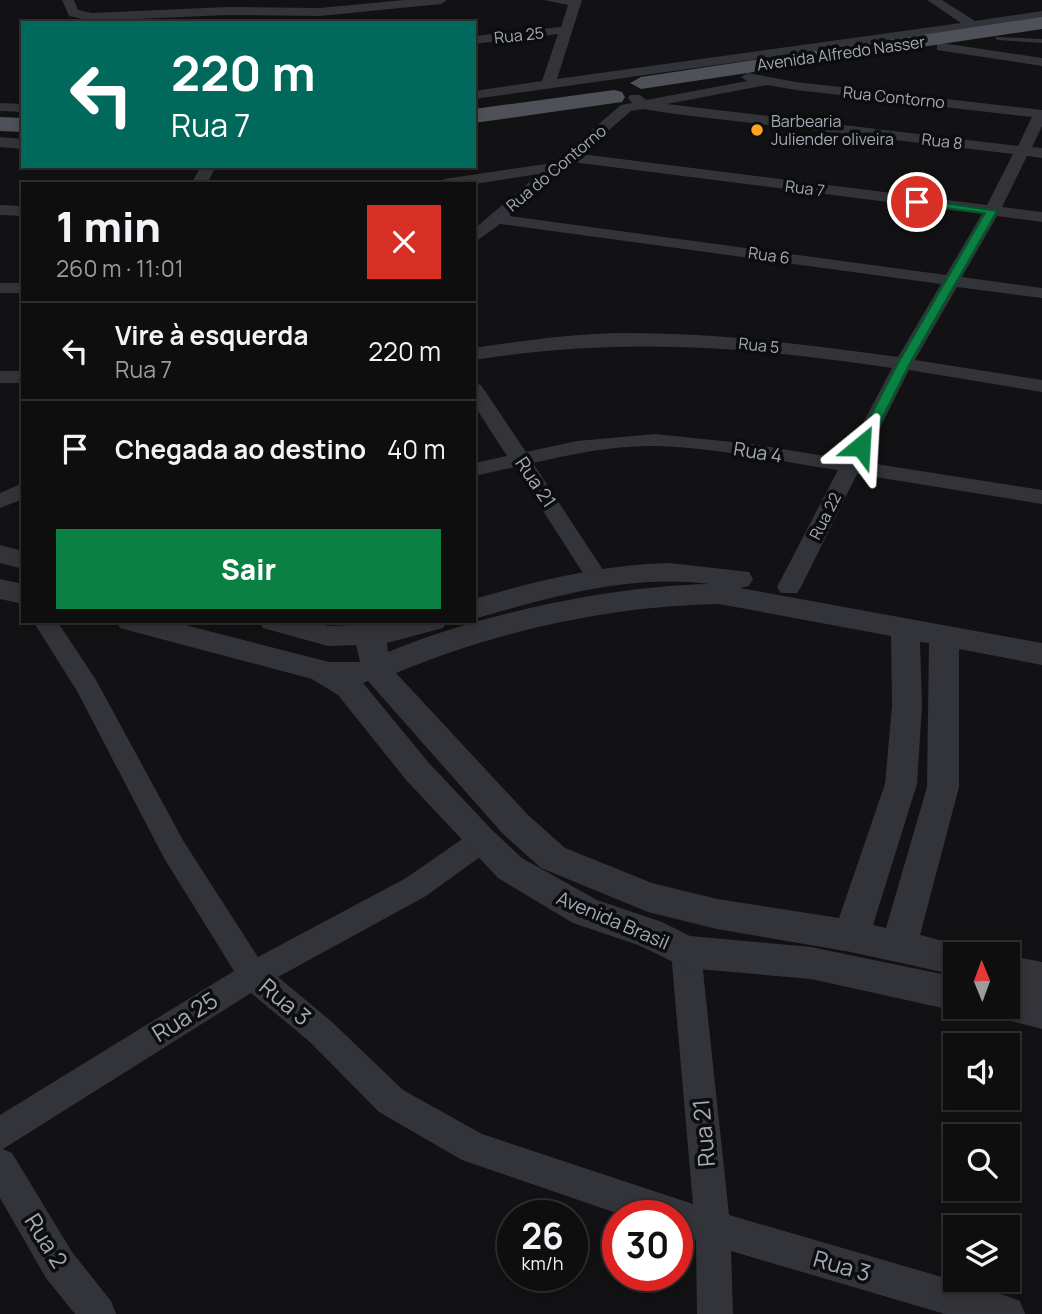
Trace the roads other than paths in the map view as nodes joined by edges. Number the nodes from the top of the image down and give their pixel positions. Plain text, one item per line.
1 (68, 0) edge
2 (441, 0) edge
3 (550, 0) edge
4 (933, 0) edge
5 (421, 1) edge
6 (575, 1) edge
7 (1042, 15) edge
8 (322, 17) edge
9 (1042, 23) edge
10 (972, 24) junction
11 (564, 30) junction
12 (1042, 31) edge
13 (998, 38) junction
14 (476, 40) edge
15 (1042, 41) edge
16 (943, 47) junction
17 (1042, 62) edge
18 (755, 79) junction
19 (548, 85) junction
20 (625, 88) junction
21 (476, 95) edge
22 (0, 107) edge
23 (476, 107) edge
24 (21, 108) edge
25 (1041, 114) edge
26 (476, 116) edge
27 (0, 124) edge
28 (21, 125) edge
29 (0, 134) edge
30 (21, 136) edge
31 (0, 142) edge
32 (21, 144) edge
33 (1020, 150) junction
34 (1042, 153) edge
35 (561, 162) junction
36 (455, 182) edge
37 (0, 210) edge
38 (21, 211) edge
39 (992, 211) junction
40 (1042, 217) edge
41 (496, 219) junction
42 (476, 236) edge
43 (951, 280) junction
44 (0, 288) edge
45 (21, 288) edge
46 (1042, 293) edge
47 (476, 354) edge
48 (903, 365) junction
49 (0, 377) edge
50 (21, 377) edge
51 (1042, 386) edge
52 (476, 392) edge
53 (520, 458) junction
54 (851, 466) junction
55 (476, 469) edge
56 (1042, 497) edge
57 (0, 554) edge
58 (21, 559) edge
59 (596, 576) junction
60 (719, 585) junction
61 (789, 587) junction
62 (0, 589) edge
63 (21, 594) edge
64 (476, 608) edge
65 (46, 623) edge
66 (138, 623) edge
67 (280, 623) edge
68 (426, 623) edge
69 (905, 628) junction
70 (363, 635) junction
71 (328, 636) junction
72 (944, 636) junction
73 (1038, 644) edge
74 (317, 669) junction
75 (376, 670) junction
76 (481, 841) junction
77 (544, 872) junction
78 (851, 936) junction
79 (899, 946) junction
80 (686, 952) junction
81 (943, 956) edge
82 (1020, 974) edge
83 (253, 975) junction
84 (1042, 979) edge
85 (943, 991) edge
86 (1020, 1007) edge
87 (1042, 1012) edge
88 (0, 1133) edge
89 (0, 1165) edge
90 (626, 1200) edge
91 (693, 1223) edge
92 (713, 1229) junction
93 (98, 1314) edge
94 (715, 1314) edge
95 (1007, 1314) edge

1 - 8 street
2 - 5 street
3 - 6 street
4 - 10 street
5 - 8 street
6 - 11 street
7 - 10 street
9 - 20 main road, Avenida Alfredo Nasser
10 - 20 street
11 - 14 street, Rua 25
11 - 19 street
12 - 13 main road, Avenida Alfredo Nasser
13 - 15 lane
13 - 16 main road, Avenida Alfredo Nasser
16 - 17 street
16 - 18 main road, Avenida Alfredo Nasser
18 - 20 main road, Avenida Alfredo Nasser
18 - 25 street, Rua Contorno
19 - 20 street
19 - 21 street
20 - 23 main road, Avenida Alfredo Nasser
20 - 26 main road, Avenida Alfredo Nasser
20 - 33 street, Rua 8
20 - 35 street, Rua do Contorno
22 - 24 street
25 - 33 street, Rua 22
27 - 28 main road
29 - 30 main road
31 - 32 street
33 - 34 street, Rua 8
33 - 39 street, Rua 22
35 - 36 street, Rua 7
35 - 39 street, Rua 7
35 - 41 street, Rua do Contorno
37 - 38 street
39 - 40 street, Rua 7
39 - 43 street, Rua 22
41 - 42 street, Rua do Contorno
41 - 43 street, Rua 6
43 - 46 street, Rua 6
43 - 48 street, Rua 22
44 - 45 street
47 - 48 street, Rua 5
48 - 51 street, Rua 5
48 - 54 street, Rua 22
49 - 50 street
52 - 53 street, Rua 21
53 - 54 street, Rua 4
53 - 55 street, Rua 4
53 - 59 street, Rua 21
54 - 56 street, Rua 4
54 - 61 street, Rua 22
57 - 58 street
59 - 60 street, Avenida Brasil
59 - 64 street, Avenida Brasil
60 - 61 street, Avenida Brasil
60 - 69 street, Avenida Brasil
60 - 75 street, Avenida Brasil
61 - 73 street, Avenida Brasil
62 - 63 street
65 - 83 street, Rua 3
66 - 74 street, Avenida Brasil
67 - 71 street
68 - 70 street
69 - 72 street, Avenida Brasil
69 - 78 street
70 - 71 street
70 - 75 street, Avenida Brasil
71 - 74 street
72 - 73 street, Avenida Brasil
72 - 79 street
74 - 75 street, Avenida Brasil
74 - 76 street, Avenida Brasil
75 - 77 street, Avenida Brasil
76 - 77 street, Avenida Brasil
76 - 83 street, Rua 25
77 - 78 street, Avenida Brasil
77 - 80 street, Avenida Brasil
78 - 79 street, Avenida Brasil
79 - 81 street, Avenida Brasil
80 - 85 street, Avenida Brasil
80 - 92 street, Rua 21
82 - 84 street
83 - 88 street, Rua 25
83 - 90 street, Rua 3
86 - 87 street
89 - 93 street, Rua 2
91 - 92 street, Rua 3
92 - 94 street, Rua 21
92 - 95 street, Rua 3

